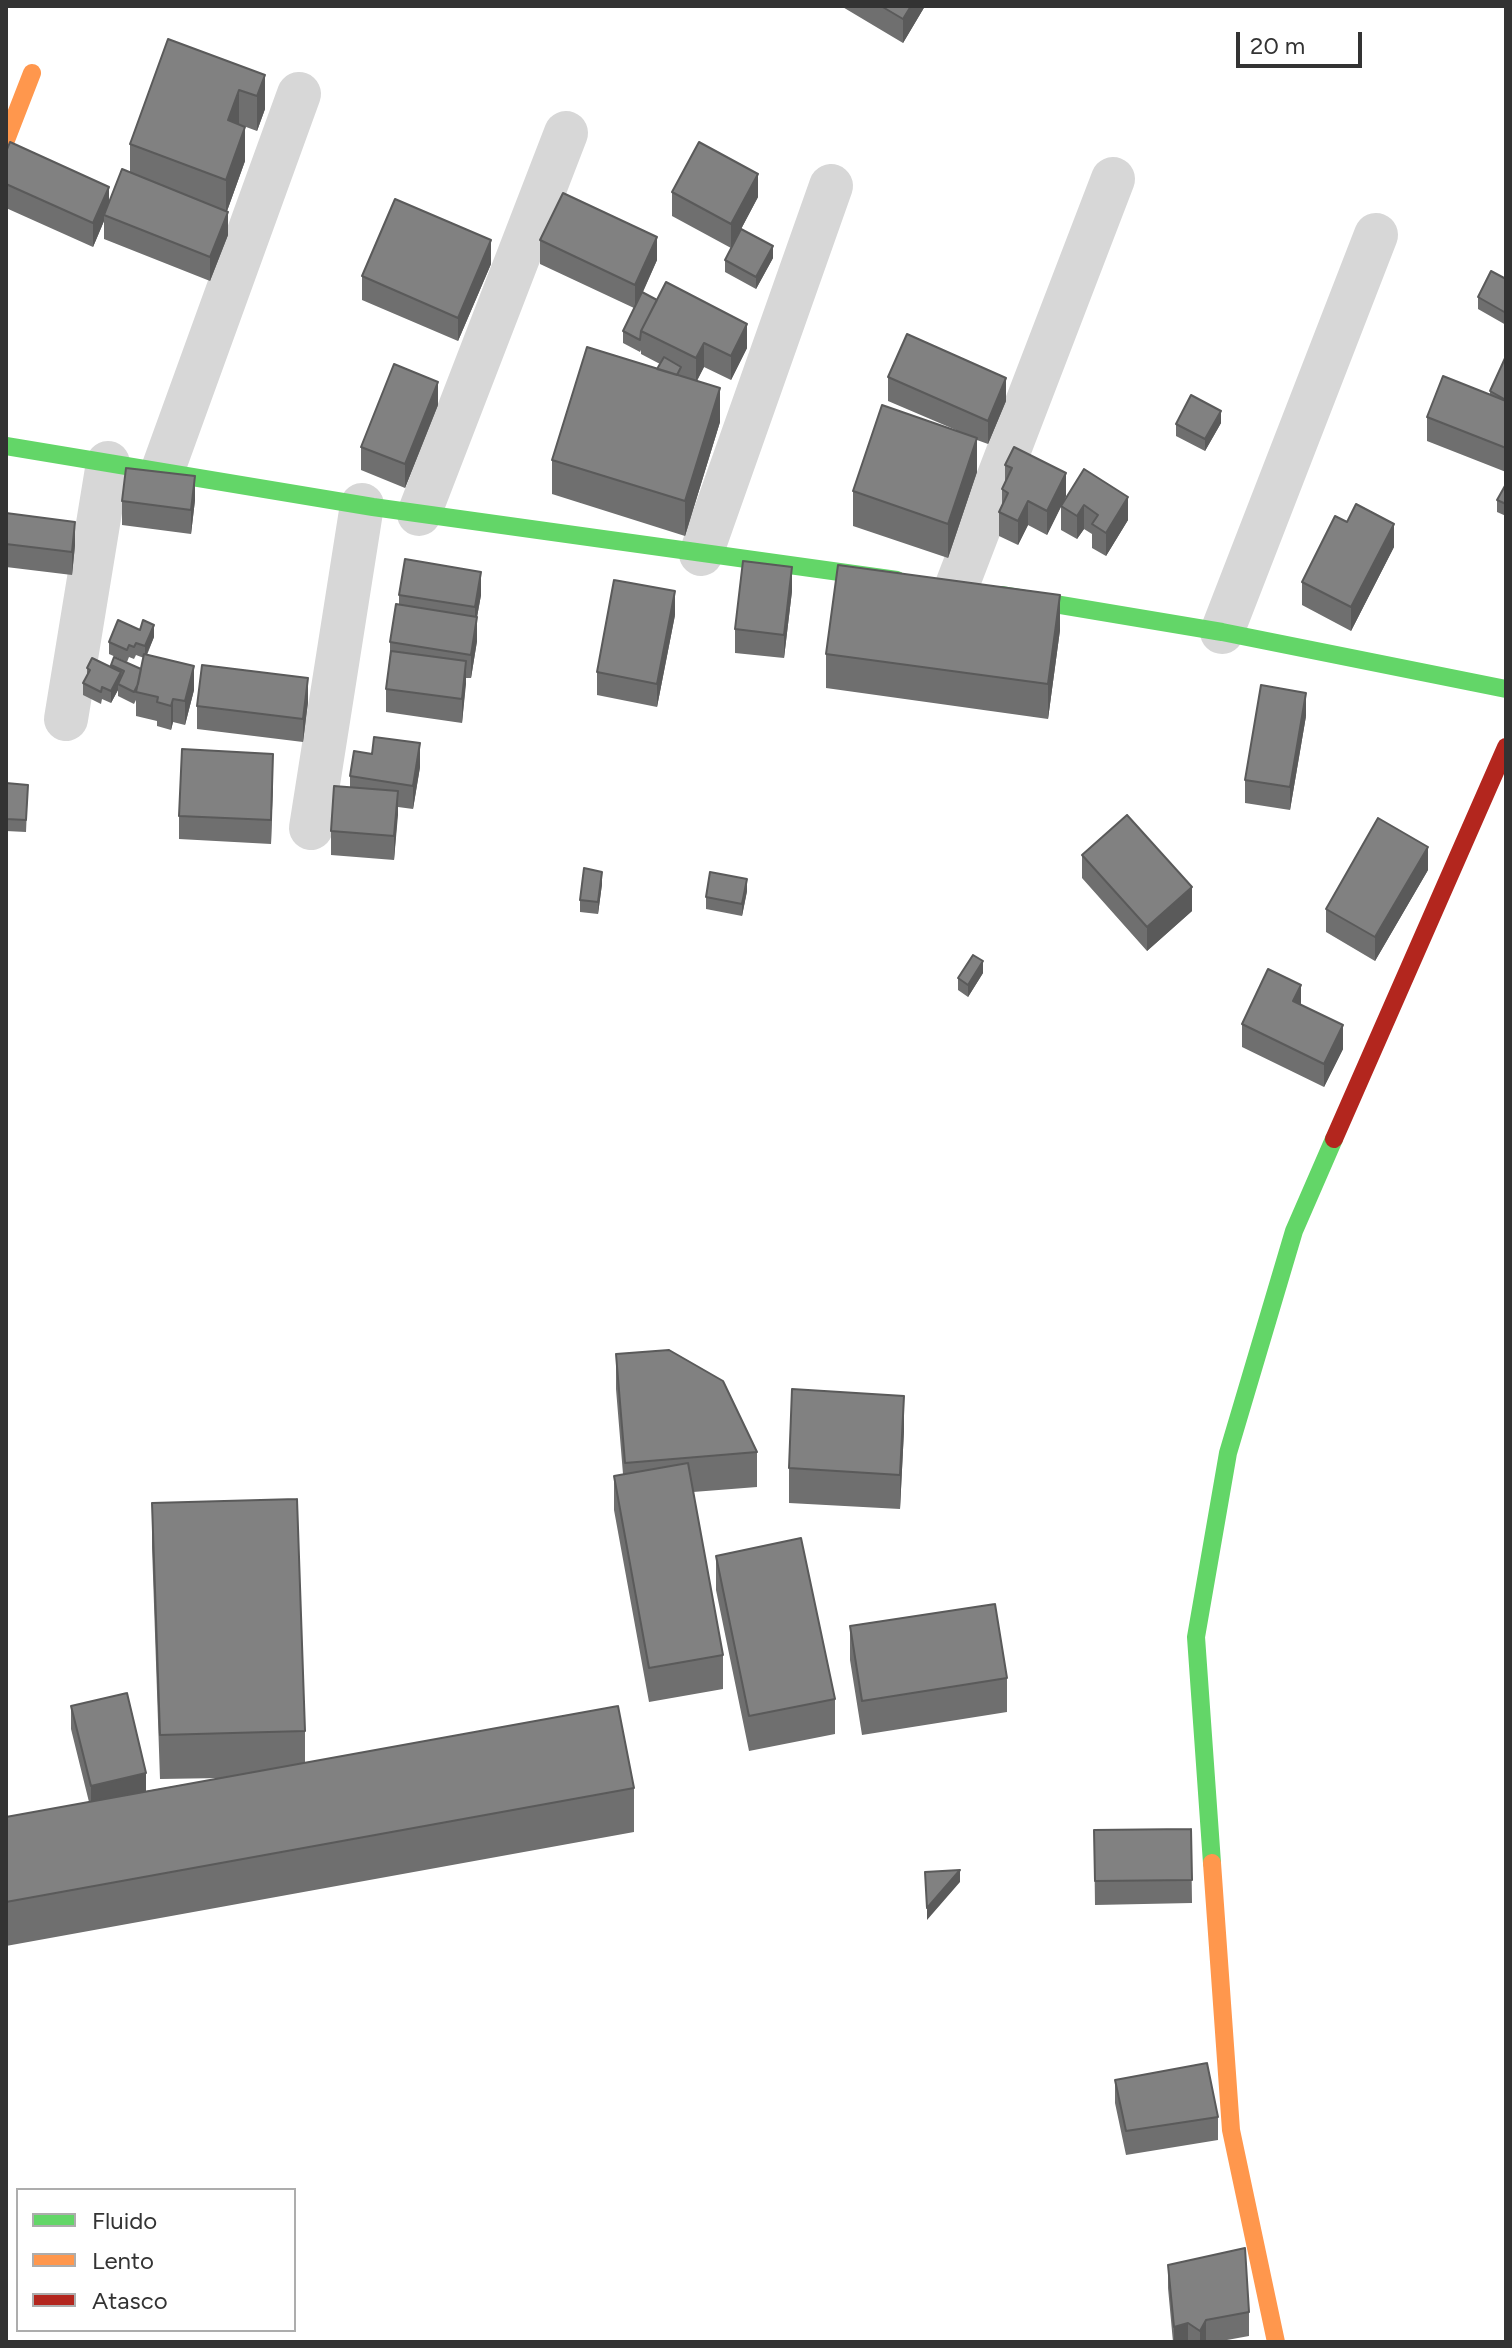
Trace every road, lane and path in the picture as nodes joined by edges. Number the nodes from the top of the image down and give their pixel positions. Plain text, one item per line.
1 (32, 73) dead end
2 (299, 94) dead end
3 (566, 133) dead end
4 (6, 140) edge
5 (1113, 179) dead end
6 (831, 186) dead end
7 (1376, 235) dead end
8 (6, 446) edge
9 (108, 463) junction
10 (162, 472) junction
11 (362, 505) junction
12 (419, 514) junction
13 (701, 554) junction
14 (911, 582) edge
15 (964, 589) joint
16 (1222, 632) junction
17 (1506, 689) edge
18 (66, 719) dead end
19 (1506, 747) edge
20 (311, 828) dead end
21 (1276, 2342) edge

1 - 4 street
2 - 10 street
3 - 12 street
5 - 15 street
6 - 13 street
7 - 16 street
8 - 9 street
9 - 10 street
9 - 18 street
10 - 11 street
11 - 12 street
11 - 20 street
12 - 13 street
13 - 14 street
15 - 16 street
16 - 17 street
19 - 21 street

